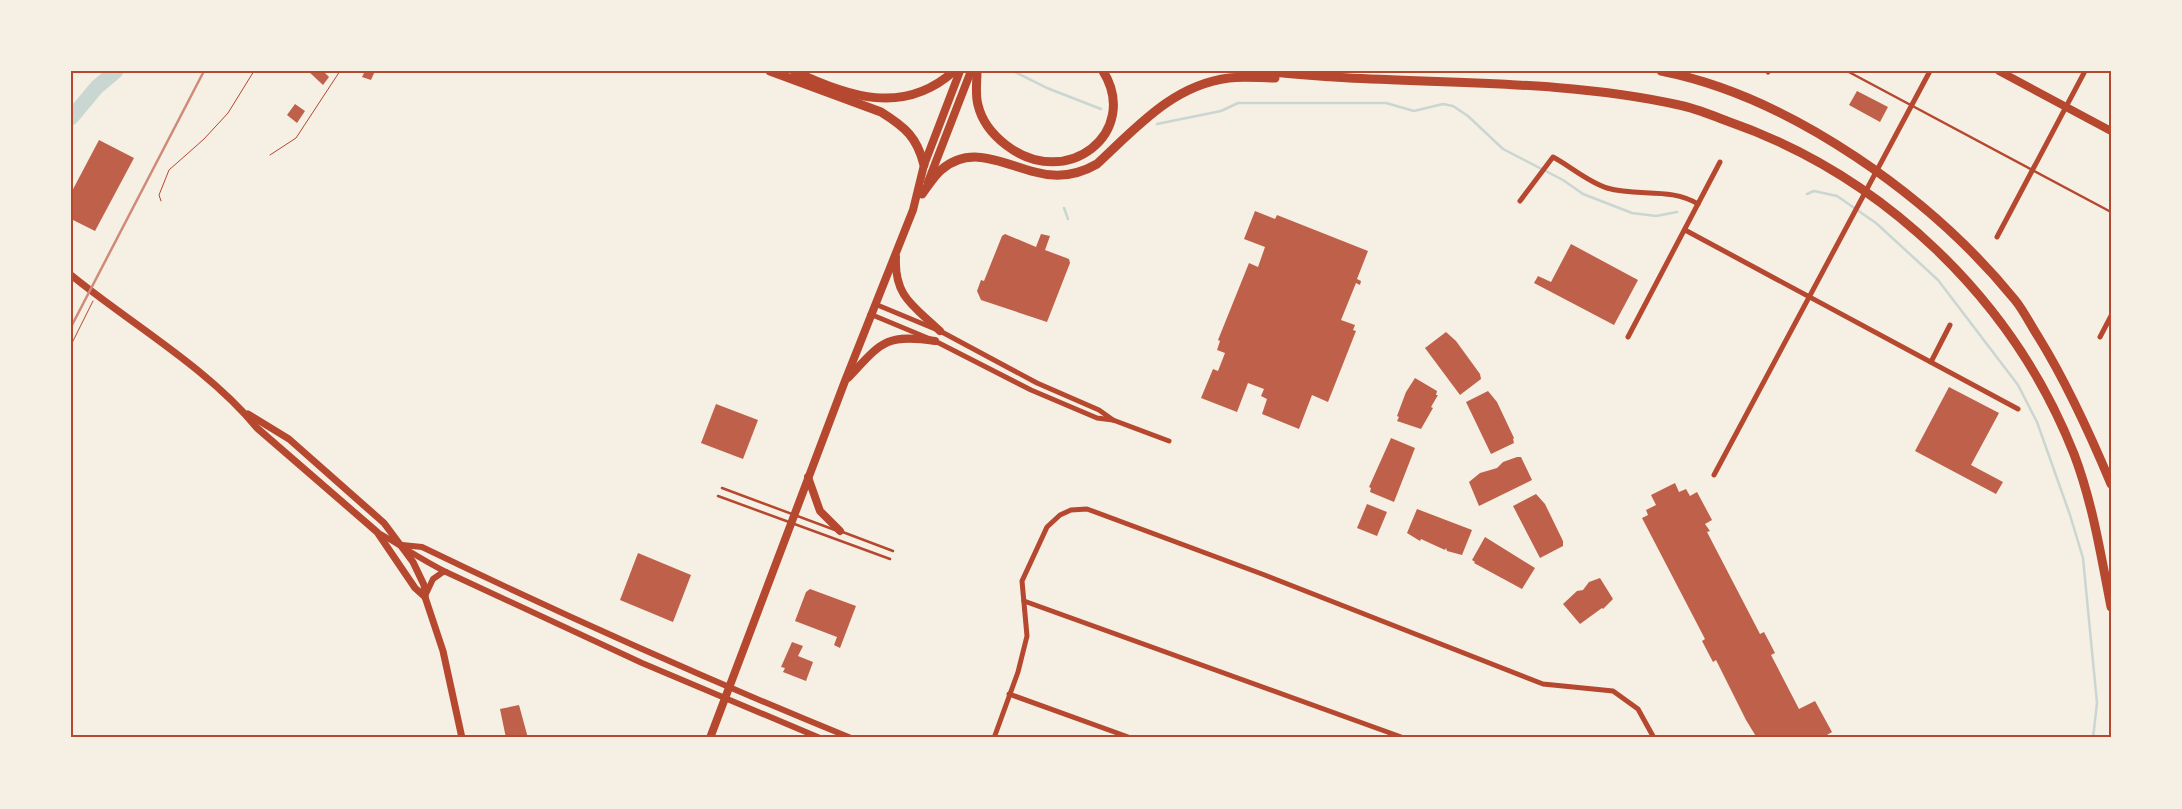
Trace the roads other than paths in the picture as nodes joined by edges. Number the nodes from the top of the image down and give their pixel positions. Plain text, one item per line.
1 (770, 71) edge
2 (794, 71) edge
3 (954, 71) edge
4 (960, 71) edge
5 (971, 71) edge
6 (977, 71) edge
7 (1103, 71) edge
8 (1263, 71) edge
9 (1662, 71) edge
10 (1847, 71) edge
11 (1930, 71) edge
12 (1999, 71) edge
13 (2085, 71) edge
14 (1314, 77) junction
15 (1911, 105) junction
16 (2066, 107) junction
17 (2111, 131) edge
18 (1720, 162) dead end
19 (923, 167) junction
20 (2033, 170) junction
21 (933, 176) junction
22 (924, 187) junction
23 (1520, 201) dead end
24 (1698, 204) junction
25 (913, 210) junction
26 (2111, 212) edge
27 (1685, 230) junction
28 (1997, 237) dead end
29 (896, 252) junction
30 (71, 275) edge
31 (1809, 297) junction
32 (875, 304) junction
33 (870, 314) junction
34 (2111, 316) edge
35 (1950, 325) dead end
36 (940, 331) junction
37 (1628, 337) dead end
38 (2100, 337) dead end
39 (935, 341) junction
40 (1931, 362) junction
41 (845, 381) junction
42 (2018, 409) dead end
43 (245, 413) junction
44 (1113, 420) junction
45 (1169, 441) dead end
46 (1714, 475) dead end
47 (808, 477) junction
48 (2111, 484) edge
49 (722, 488) dead end
50 (718, 496) dead end
51 (794, 515) junction
52 (790, 523) junction
53 (840, 531) junction
54 (377, 532) junction
55 (402, 546) junction
56 (893, 551) dead end
57 (890, 559) dead end
58 (446, 572) junction
59 (425, 597) junction
60 (1024, 601) junction
61 (2111, 607) edge
62 (729, 688) junction
63 (1009, 694) junction
64 (724, 699) junction
65 (462, 738) edge
66 (710, 738) edge
67 (820, 738) edge
68 (851, 738) edge
69 (994, 738) edge
70 (1131, 738) edge
71 (1404, 738) edge
72 (1654, 738) edge

1 - 19 highway
2 - 3 highway
4 - 19 main road
5 - 21 main road
6 - 7 highway
8 - 14 highway
9 - 48 highway
10 - 15 lane
11 - 15 street
12 - 16 main road
13 - 16 street
14 - 21 highway
14 - 61 highway
15 - 20 lane
15 - 31 street
16 - 17 main road
16 - 20 street
18 - 24 street
19 - 22 main road
20 - 26 lane
20 - 28 street
21 - 22 highway
22 - 25 main road
22 - 25 main road
23 - 24 street
24 - 27 street
25 - 29 main road
27 - 31 street
27 - 37 street
29 - 32 main road
29 - 36 main road
30 - 43 main road
31 - 40 street
31 - 46 street
32 - 33 main road
32 - 36 street
33 - 39 street
33 - 41 main road
34 - 38 street
35 - 40 street
36 - 44 street
39 - 41 main road
39 - 44 street
40 - 42 street
41 - 47 main road
43 - 54 main road
43 - 55 main road
44 - 45 street
47 - 51 main road
47 - 53 main road
49 - 51 lane
50 - 52 lane
51 - 52 main road
51 - 53 lane
52 - 57 lane
52 - 62 main road
53 - 56 lane
54 - 55 street
54 - 59 main road
55 - 58 street
55 - 59 main road
55 - 62 street
58 - 59 street
58 - 64 street
59 - 65 main road
60 - 63 street
60 - 71 street
60 - 72 street
62 - 64 main road
62 - 68 street
63 - 69 street
63 - 70 street
64 - 66 main road
64 - 67 street

